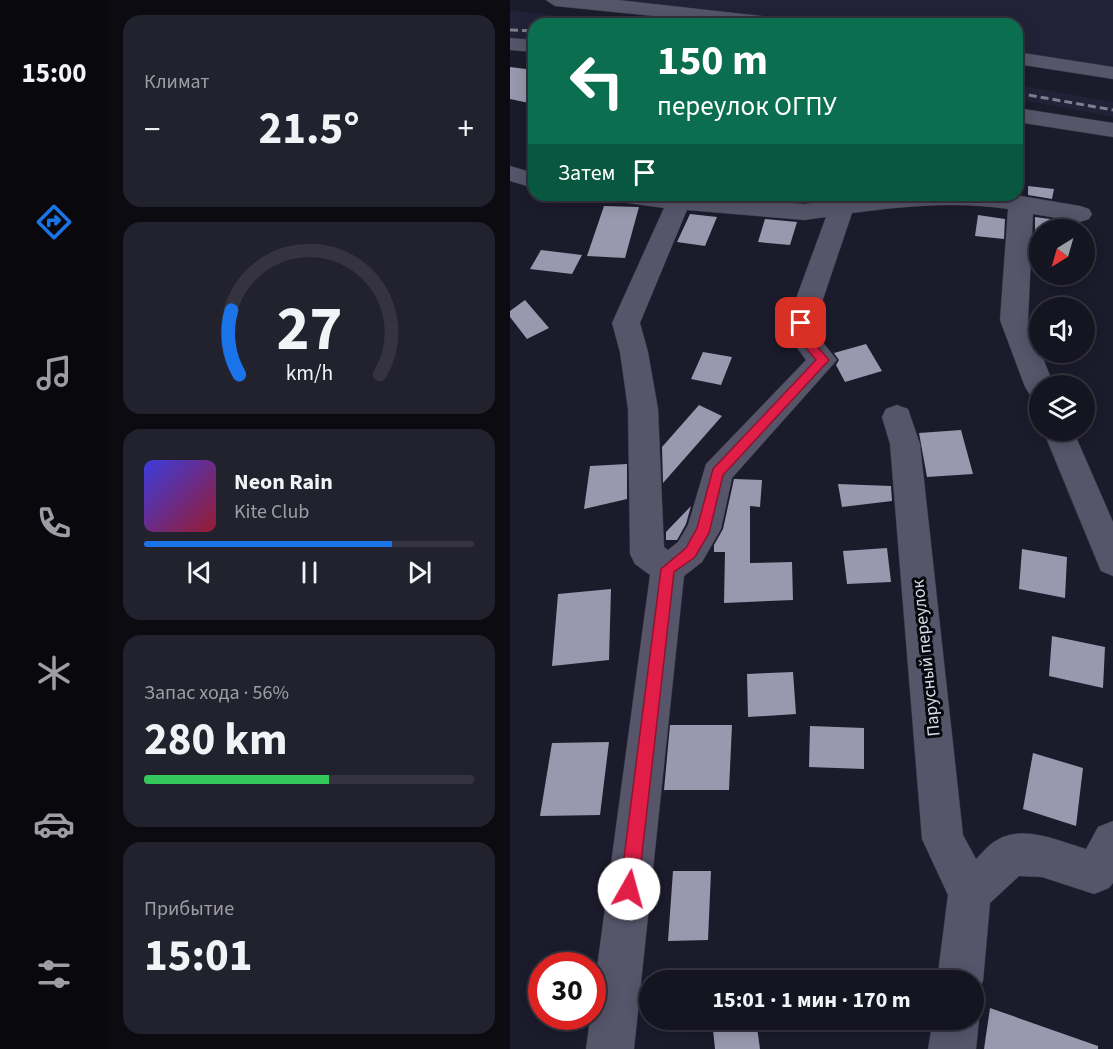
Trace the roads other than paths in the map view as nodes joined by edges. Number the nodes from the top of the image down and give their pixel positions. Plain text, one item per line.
1 (555, 0) edge
2 (731, 18) edge
3 (510, 44) edge
4 (528, 46) edge
5 (1023, 58) edge
6 (1113, 73) edge
7 (1023, 117) edge
8 (1113, 130) edge
9 (510, 173) edge
10 (528, 179) edge
11 (662, 201) edge
12 (842, 201) edge
13 (1009, 201) edge
14 (678, 203) junction
15 (1021, 203) junction
16 (1080, 214) dead end
17 (1035, 375) edge
18 (897, 417) dead end
19 (1063, 441) edge
20 (1113, 561) edge
21 (668, 569) junction
22 (1113, 842) edge
23 (970, 893) junction
24 (961, 970) edge
25 (955, 1030) edge
26 (610, 1049) edge
27 (952, 1049) edge

1 - 2 street
3 - 4 street
5 - 6 street
7 - 8 street
9 - 10 street
11 - 14 street
12 - 14 street
12 - 21 street
13 - 15 street
14 - 21 street
15 - 16 street
15 - 17 street
18 - 23 street, Парусный переулок
19 - 20 street
21 - 26 street
22 - 23 street
23 - 24 street
25 - 27 street

